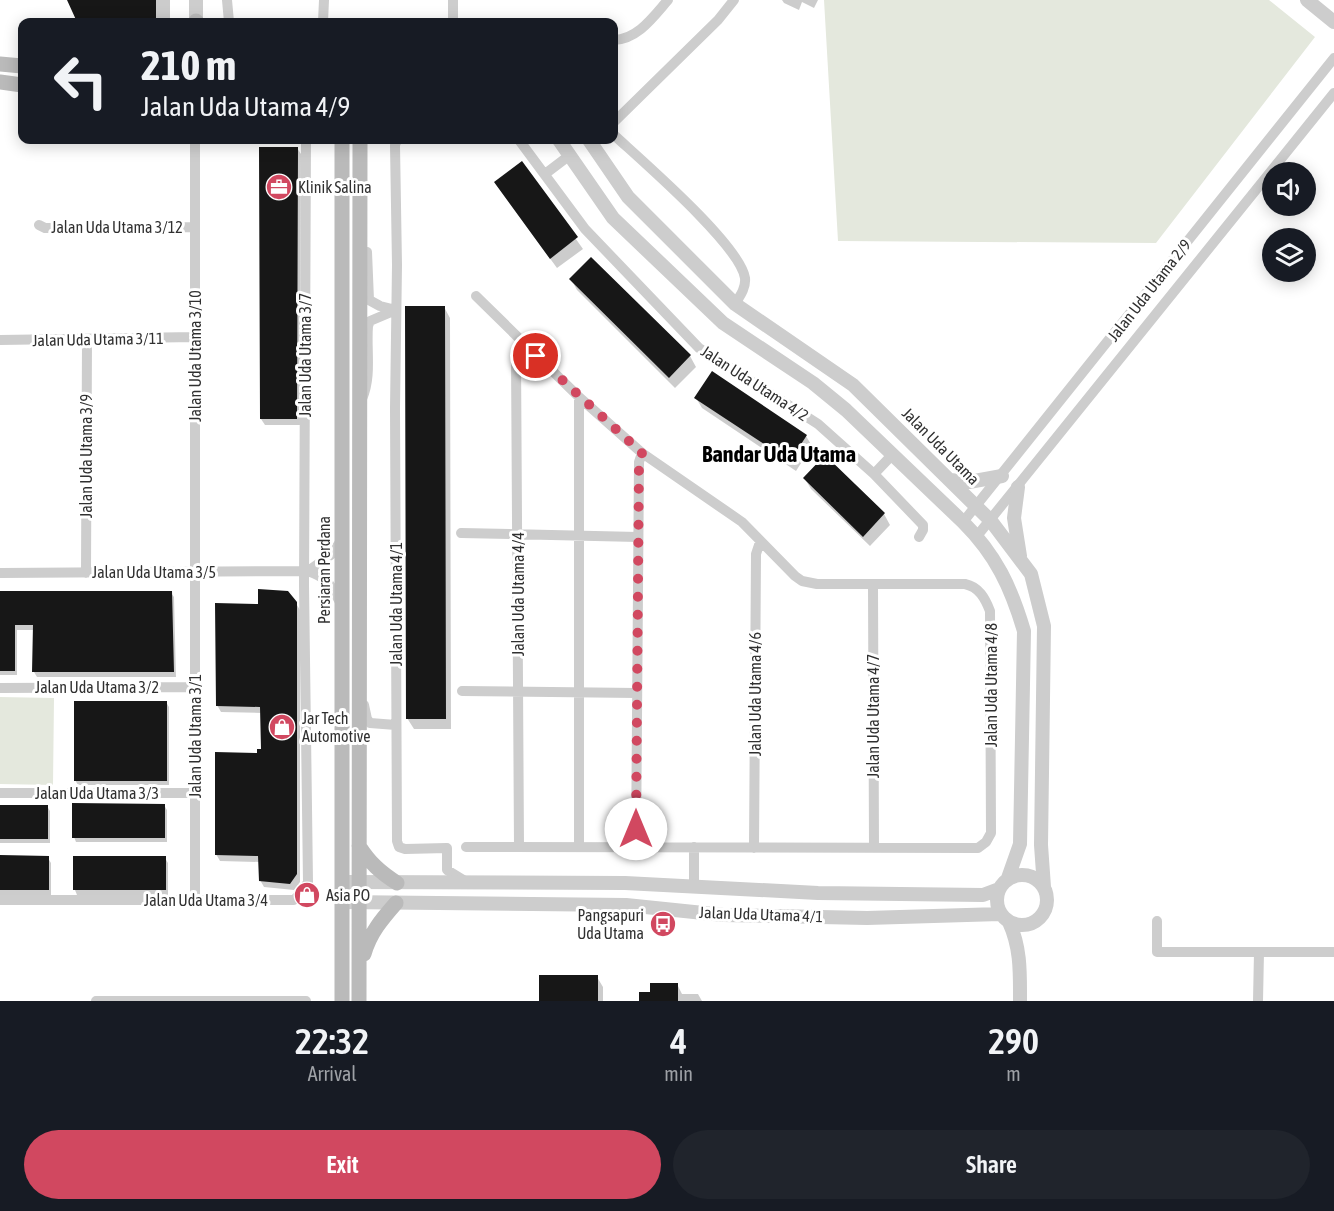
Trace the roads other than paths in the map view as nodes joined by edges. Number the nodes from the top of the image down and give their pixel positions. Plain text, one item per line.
1 (196, 0) edge
2 (227, 0) edge
3 (324, 0) edge
4 (453, 0) edge
5 (668, 0) edge
6 (1307, 0) edge
7 (728, 2) edge
8 (196, 18) edge
9 (229, 18) edge
10 (324, 18) edge
11 (453, 18) edge
12 (1334, 22) edge
13 (618, 40) edge
14 (1334, 58) edge
15 (0, 64) edge
16 (18, 66) edge
17 (0, 82) edge
18 (18, 84) edge
19 (1334, 93) edge
20 (618, 119) edge
21 (618, 139) edge
22 (195, 144) edge
23 (306, 144) edge
24 (342, 144) edge
25 (360, 144) edge
26 (395, 144) edge
27 (522, 144) edge
28 (562, 144) edge
29 (594, 144) edge
30 (570, 155) junction
31 (545, 174) junction
32 (39, 225) dead end
33 (360, 225) junction
34 (195, 227) junction
35 (476, 296) dead end
36 (735, 304) junction
37 (396, 310) junction
38 (195, 338) junction
39 (87, 339) junction
40 (0, 340) edge
41 (522, 342) junction
42 (579, 397) junction
43 (360, 405) junction
44 (642, 453) junction
45 (893, 454) junction
46 (874, 474) junction
47 (1002, 476) junction
48 (950, 480) junction
49 (1018, 487) junction
50 (977, 507) junction
51 (991, 521) junction
52 (963, 522) junction
53 (461, 533) dead end
54 (517, 534) junction
55 (579, 535) junction
56 (977, 536) junction
57 (638, 537) junction
58 (919, 537) dead end
59 (342, 538) junction
60 (760, 542) junction
61 (1020, 560) junction
62 (306, 571) junction
63 (195, 572) junction
64 (0, 573) edge
65 (86, 573) junction
66 (873, 585) junction
67 (343, 607) junction
68 (359, 678) junction
69 (195, 687) junction
70 (0, 688) edge
71 (462, 691) dead end
72 (518, 691) junction
73 (579, 692) junction
74 (637, 693) junction
75 (396, 725) junction
76 (0, 793) edge
77 (195, 793) junction
78 (359, 846) junction
79 (466, 847) dead end
80 (519, 847) junction
81 (579, 847) junction
82 (636, 847) junction
83 (694, 847) junction
84 (754, 848) junction
85 (874, 848) junction
86 (342, 882) junction
87 (359, 882) junction
88 (397, 882) junction
89 (467, 883) junction
90 (1003, 884) junction
91 (1044, 887) junction
92 (694, 888) junction
93 (0, 900) edge
94 (195, 900) junction
95 (342, 902) junction
96 (359, 903) junction
97 (396, 903) junction
98 (1005, 918) junction
99 (1157, 921) dead end
100 (1032, 923) junction
101 (1259, 952) junction
102 (1334, 952) edge
103 (1020, 959) junction
104 (359, 968) junction
105 (96, 1001) edge
106 (306, 1001) edge
107 (342, 1001) edge
108 (359, 1001) edge
109 (1020, 1001) edge
110 (1258, 1001) edge

1 - 8 street
2 - 9 street
3 - 10 street
4 - 11 street
5 - 13 street
6 - 12 street
7 - 20 street
14 - 47 street, Jalan Uda Utama 2/9
15 - 16 main road
17 - 18 main road
19 - 49 street, Jalan Uda Utama 2/9
21 - 36 street
22 - 34 street, Jalan Uda Utama 3/10
23 - 62 street, Jalan Uda Utama 3/7
24 - 59 main road, Persiaran Perdana
25 - 33 main road
26 - 37 street, Jalan Uda Utama 4/1
27 - 31 street, Jalan Uda Utama 4/2
28 - 30 street
29 - 36 street, Jalan Uda Utama
30 - 31 street
30 - 45 street
31 - 46 street, Jalan Uda Utama 4/2
32 - 34 street, Jalan Uda Utama 3/12
33 - 37 street
33 - 43 main road
34 - 38 street, Jalan Uda Utama 3/10
35 - 41 street, Jalan Uda Utama 4/8
36 - 48 street, Jalan Uda Utama
37 - 43 street
37 - 75 street, Jalan Uda Utama 4/1
38 - 39 street, Jalan Uda Utama 3/11
38 - 63 street, Jalan Uda Utama 3/10
39 - 40 street, Jalan Uda Utama 3/11
39 - 65 street, Jalan Uda Utama 3/9
41 - 42 street, Jalan Uda Utama 4/8
41 - 54 street, Jalan Uda Utama 4/4
42 - 44 street, Jalan Uda Utama 4/8
42 - 55 street
43 - 68 main road
44 - 57 street
44 - 60 street, Jalan Uda Utama 4/8
45 - 46 street
45 - 52 street
46 - 58 street, Jalan Uda Utama 4/2
47 - 48 street
47 - 50 street, Jalan Uda Utama 2/9
48 - 50 street, Jalan Uda Utama
49 - 51 street, Jalan Uda Utama 2/9
49 - 61 street
50 - 51 street, Jalan Uda Utama
50 - 52 street, Jalan Uda Utama 2/9
51 - 56 street, Jalan Uda Utama 2/9
51 - 61 street, Jalan Uda Utama
52 - 56 street
53 - 54 street
54 - 55 street
54 - 72 street, Jalan Uda Utama 4/4
55 - 57 street
55 - 73 street
56 - 90 street
57 - 74 street
59 - 62 street
59 - 67 main road, Persiaran Perdana
60 - 66 street, Jalan Uda Utama 4/8
60 - 84 street, Jalan Uda Utama 4/6
61 - 91 street, Jalan Uda Utama
62 - 63 street, Jalan Uda Utama 3/5
62 - 67 street
62 - 94 street, Jalan Uda Utama 3/4
63 - 65 street, Jalan Uda Utama 3/5
63 - 69 street, Jalan Uda Utama 3/1
64 - 65 street, Jalan Uda Utama 3/5
66 - 85 street, Jalan Uda Utama 4/7
66 - 85 street, Jalan Uda Utama 4/8
67 - 86 main road, Persiaran Perdana
68 - 75 street
68 - 78 main road
69 - 70 street, Jalan Uda Utama 3/2
69 - 77 street, Jalan Uda Utama 3/1
71 - 72 street
72 - 73 street
72 - 80 street, Jalan Uda Utama 4/4
73 - 74 street
73 - 81 street
74 - 82 street
75 - 89 street, Jalan Uda Utama 4/1
76 - 77 street, Jalan Uda Utama 3/3
77 - 94 street, Jalan Uda Utama 3/1
78 - 87 main road
78 - 88 main road
79 - 80 street
80 - 81 street
81 - 82 street
82 - 83 street
83 - 84 street
83 - 92 street
84 - 85 street
86 - 87 street, Jalan Uda Utama 4/1
86 - 95 main road, Persiaran Perdana
87 - 88 street, Jalan Uda Utama 4/1
87 - 96 main road
88 - 89 street, Jalan Uda Utama 4/1
89 - 92 street, Jalan Uda Utama 4/1
90 - 91 street
90 - 92 street, Jalan Uda Utama 4/1
90 - 98 street
91 - 100 street
93 - 94 street, Jalan Uda Utama 3/4
95 - 96 street, Jalan Uda Utama 4/1
95 - 107 main road, Persiaran Perdana
96 - 97 street, Jalan Uda Utama 4/1
96 - 104 main road
97 - 98 street, Jalan Uda Utama 4/1
97 - 104 main road
98 - 100 street
98 - 103 street
99 - 101 street
100 - 103 street
101 - 102 street
101 - 110 street
103 - 109 street
104 - 108 main road
105 - 106 street

